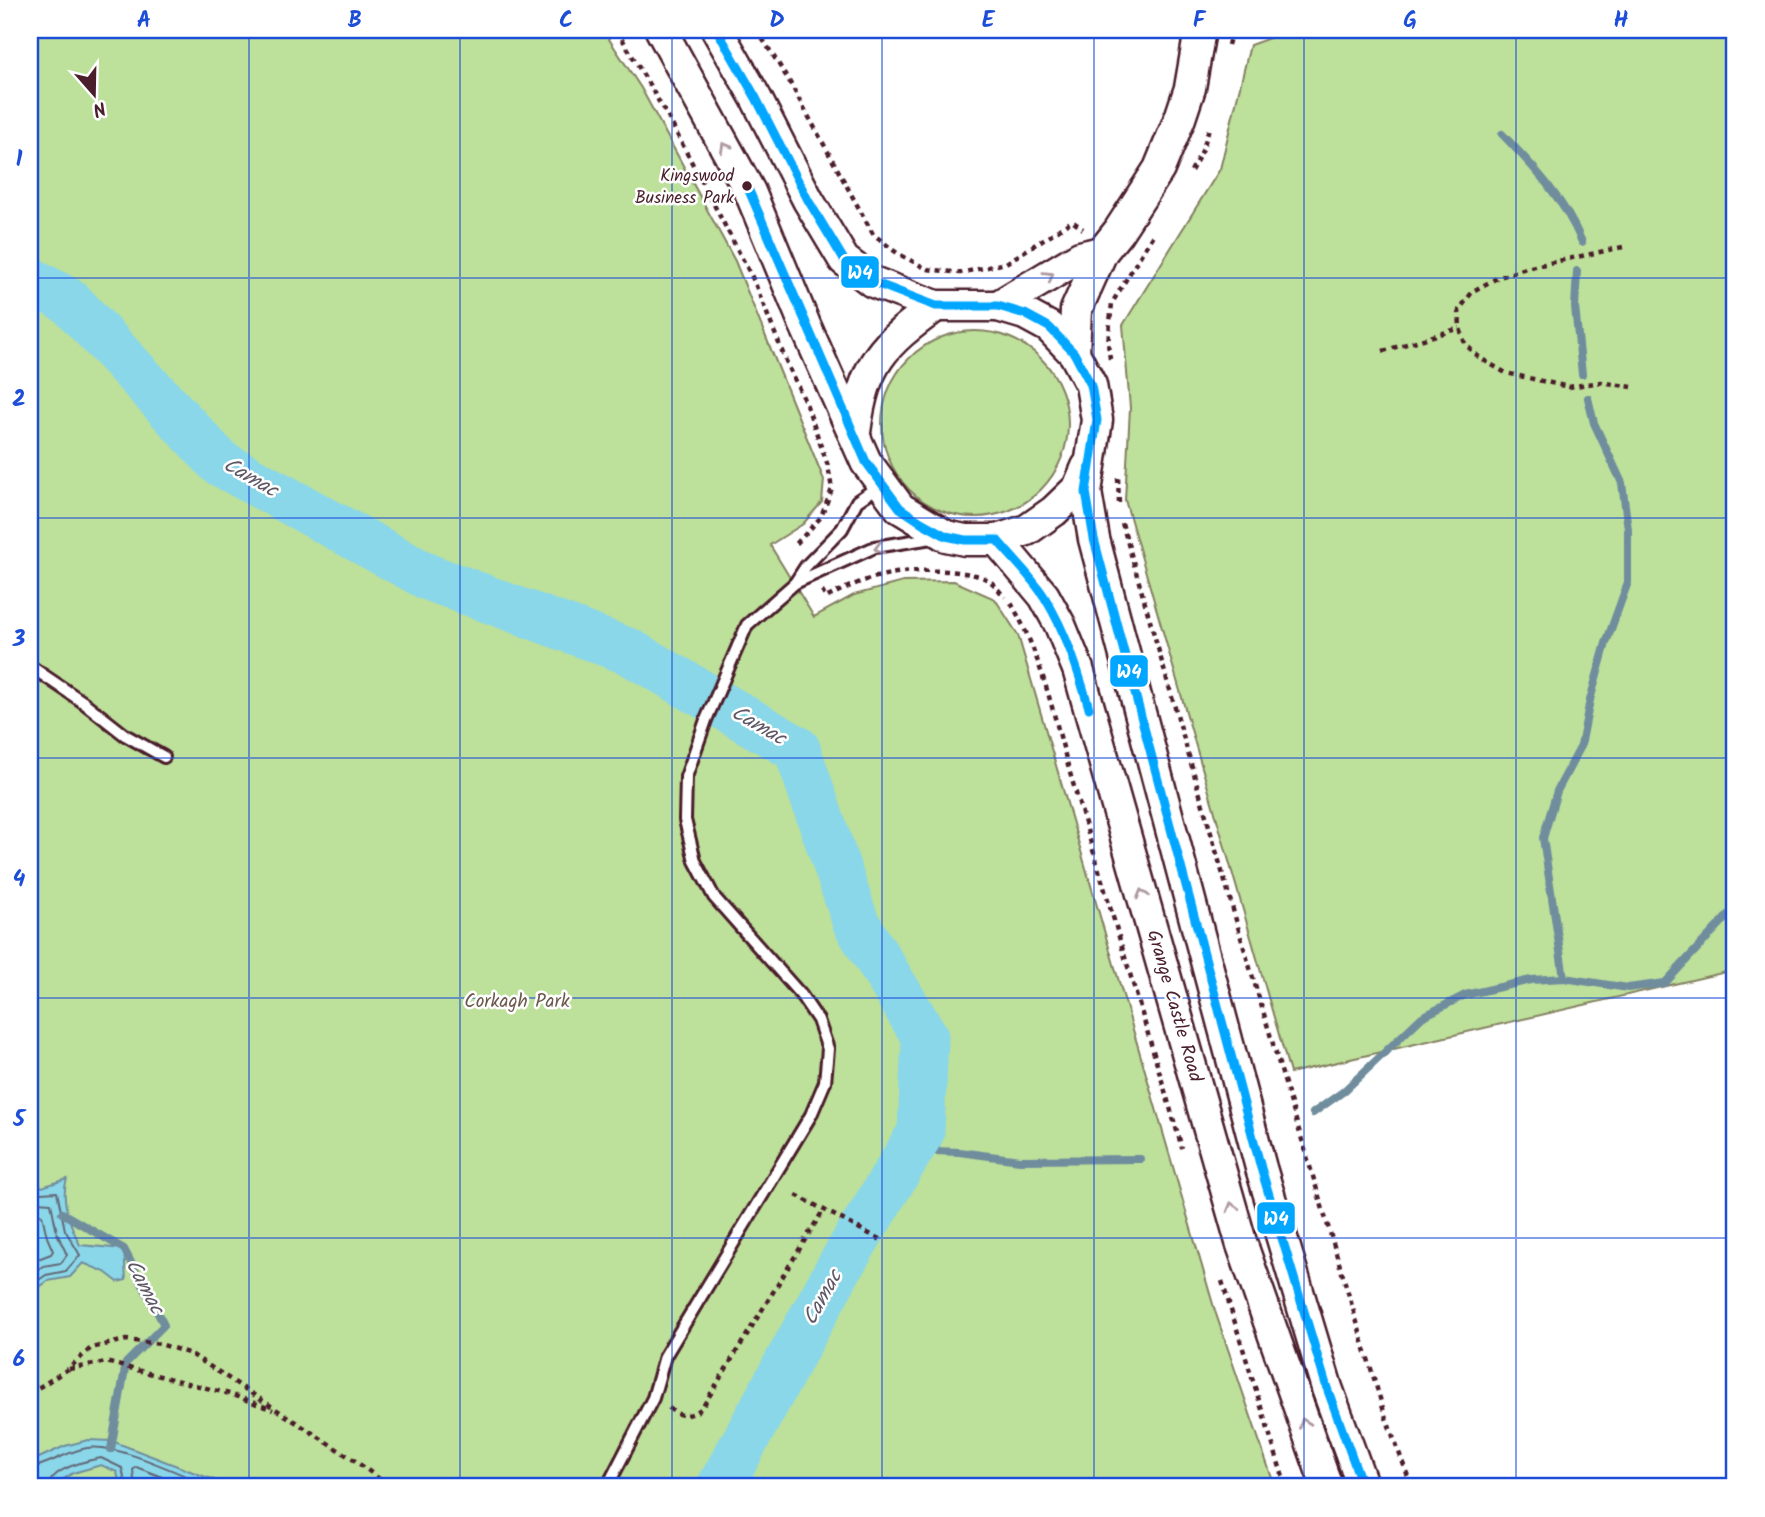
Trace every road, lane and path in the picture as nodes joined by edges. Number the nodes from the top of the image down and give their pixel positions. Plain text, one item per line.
1 (617, 30) edge
2 (661, 30) edge
3 (717, 30) edge
4 (757, 30) edge
5 (1200, 30) edge
6 (1073, 221) dead end
7 (1623, 247) dead end
8 (1102, 252) junction
9 (1132, 270) dead end
10 (936, 306) junction
11 (998, 306) junction
12 (1460, 328) junction
13 (1383, 351) dead end
14 (1074, 353) junction
15 (1111, 367) dead end
16 (1632, 387) dead end
17 (855, 432) junction
18 (1091, 457) junction
19 (1118, 473) dead end
20 (882, 484) junction
21 (806, 534) dead end
22 (946, 536) junction
23 (997, 540) junction
24 (795, 583) junction
25 (819, 586) dead end
26 (30, 666) edge
27 (164, 757) dead end
28 (1183, 1150) dead end
29 (796, 1195) dead end
30 (824, 1209) junction
31 (881, 1240) dead end
32 (1219, 1270) dead end
33 (68, 1370) junction
34 (30, 1393) edge
35 (669, 1408) dead end
36 (283, 1414) junction
37 (390, 1487) edge
38 (607, 1487) edge
39 (1286, 1487) edge
40 (1327, 1487) edge
41 (1363, 1487) edge
42 (1412, 1487) edge

1 - 21 path
17 -> 2 main road
3 - 10 main road
4 - 6 path
5 - 8 main road
7 - 12 path
11 -> 8 main road
8 - 14 main road
9 - 15 path
10 - 11 main road
10 - 17 main road
11 - 14 main road
12 - 13 path
12 - 16 path
14 - 18 main road
17 - 20 main road
18 - 23 main road
18 - 41 main road
19 - 42 path
20 - 22 main road
20 - 24 lane
22 - 23 main road
22 -> 24 lane
40 -> 23 main road, Grange Castle Road
24 - 38 lane
25 - 28 path
26 - 27 lane
29 - 30 path
30 - 31 path
30 - 35 path
32 - 39 path
33 - 34 path
33 - 36 path
33 - 36 path
36 - 37 path

